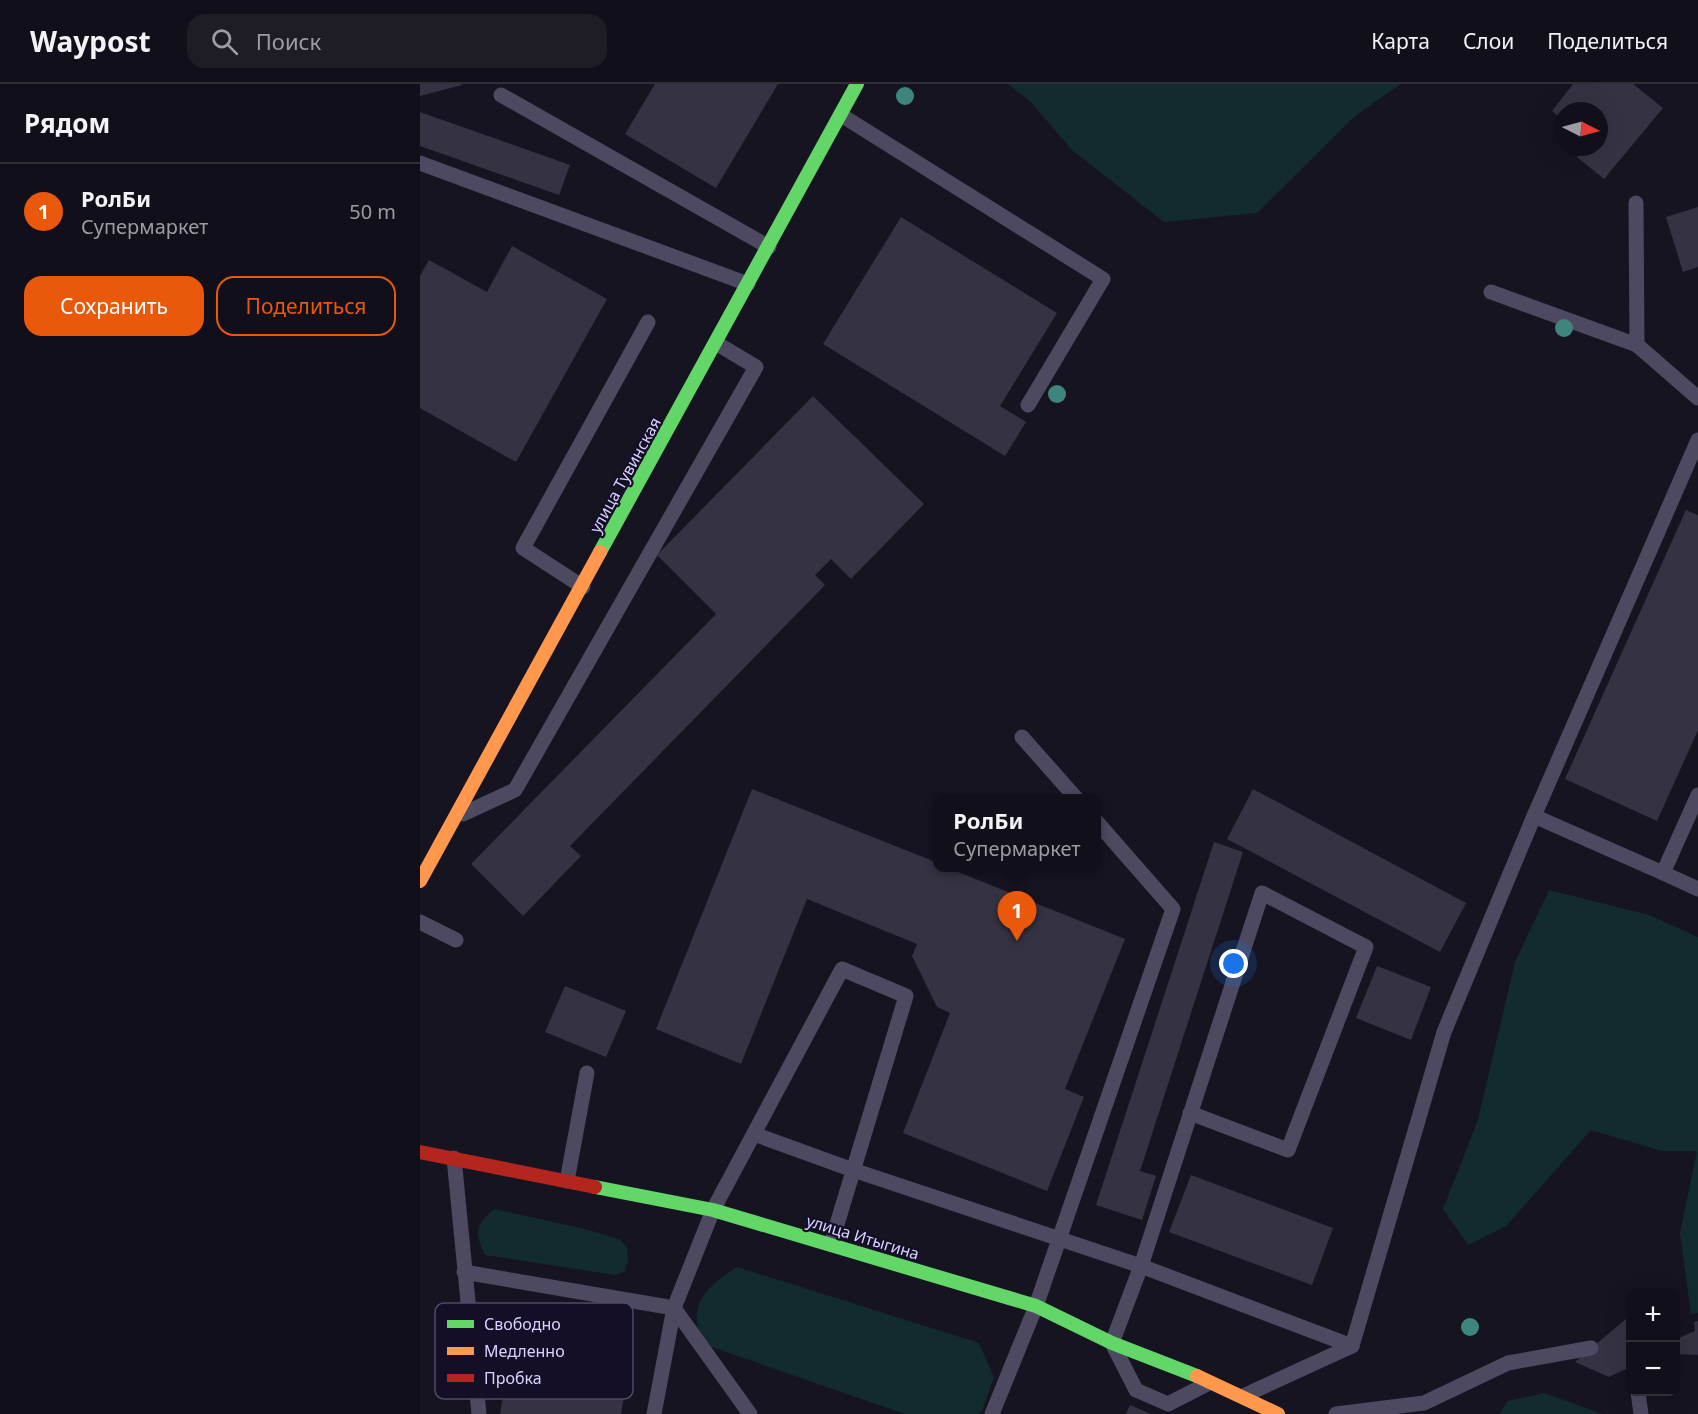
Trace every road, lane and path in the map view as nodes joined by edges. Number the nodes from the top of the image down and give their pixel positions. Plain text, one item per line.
1 (857, 84) edge
2 (501, 95) dead end
3 (841, 115) junction
4 (420, 163) edge
5 (1636, 203) dead end
6 (769, 247) junction
7 (748, 284) junction
8 (1491, 292) dead end
9 (648, 321) dead end
10 (716, 343) junction
11 (1637, 345) junction
12 (1698, 398) edge
13 (1028, 405) dead end
14 (1698, 440) edge
15 (583, 587) junction
16 (1022, 737) dead end
17 (1072, 794) edge
18 (1698, 795) edge
19 (1534, 816) junction
20 (455, 817) junction
21 (1101, 827) edge
22 (1663, 873) junction
23 (420, 881) edge
24 (1698, 889) edge
25 (420, 922) edge
26 (456, 940) dead end
27 (587, 1073) dead end
28 (1190, 1113) junction
29 (754, 1134) junction
30 (420, 1152) edge
31 (454, 1158) junction
32 (853, 1170) junction
33 (567, 1180) junction
34 (713, 1210) junction
35 (1060, 1238) junction
36 (831, 1244) junction
37 (1141, 1266) junction
38 (464, 1272) junction
39 (467, 1303) edge
40 (1036, 1306) junction
41 (674, 1308) junction
42 (1112, 1343) junction
43 (1352, 1346) junction
44 (1591, 1348) dead end
45 (1211, 1382) junction
46 (1639, 1396) edge
47 (1240, 1397) junction
48 (477, 1399) edge
49 (479, 1414) edge
50 (654, 1414) edge
51 (750, 1414) edge
52 (993, 1414) edge
53 (1278, 1414) edge
54 (1336, 1414) edge
55 (1641, 1414) edge

1 - 3 main road, улица Тувинская
2 - 6 lane
3 - 6 main road, улица Тувинская
3 - 13 lane
4 - 7 lane
5 - 11 lane
6 - 7 main road, улица Тувинская
7 - 10 main road, улица Тувинская
8 - 11 lane
9 - 15 lane
10 - 15 main road, улица Тувинская
10 - 20 lane
11 - 12 lane
14 - 19 lane
15 - 20 main road, улица Тувинская
16 - 17 lane
18 - 22 lane
19 - 22 lane
19 - 43 lane
20 - 23 main road, улица Тувинская
21 - 35 lane
22 - 24 lane
25 - 26 lane
27 - 33 lane
28 - 28 lane
28 - 37 lane
29 - 32 lane
29 - 32 lane
29 - 34 lane
30 - 31 main road, улица Итыгина
31 - 33 main road, улица Итыгина
31 - 38 lane
32 - 35 lane
32 - 36 lane
33 - 34 main road, улица Итыгина
34 - 36 main road, улица Итыгина
34 - 41 lane
35 - 37 lane
35 - 40 lane
36 - 40 main road, улица Итыгина
37 - 42 lane
37 - 43 lane
38 - 39 lane
38 - 41 lane
40 - 42 main road, улица Итыгина
40 - 52 lane
41 - 50 lane
41 - 51 lane
42 - 45 main road, улица Итыгина
42 - 45 lane
43 - 47 lane
44 - 54 lane
45 - 47 main road, улица Итыгина
46 - 55 lane
47 - 53 main road, улица Итыгина
48 - 49 lane

